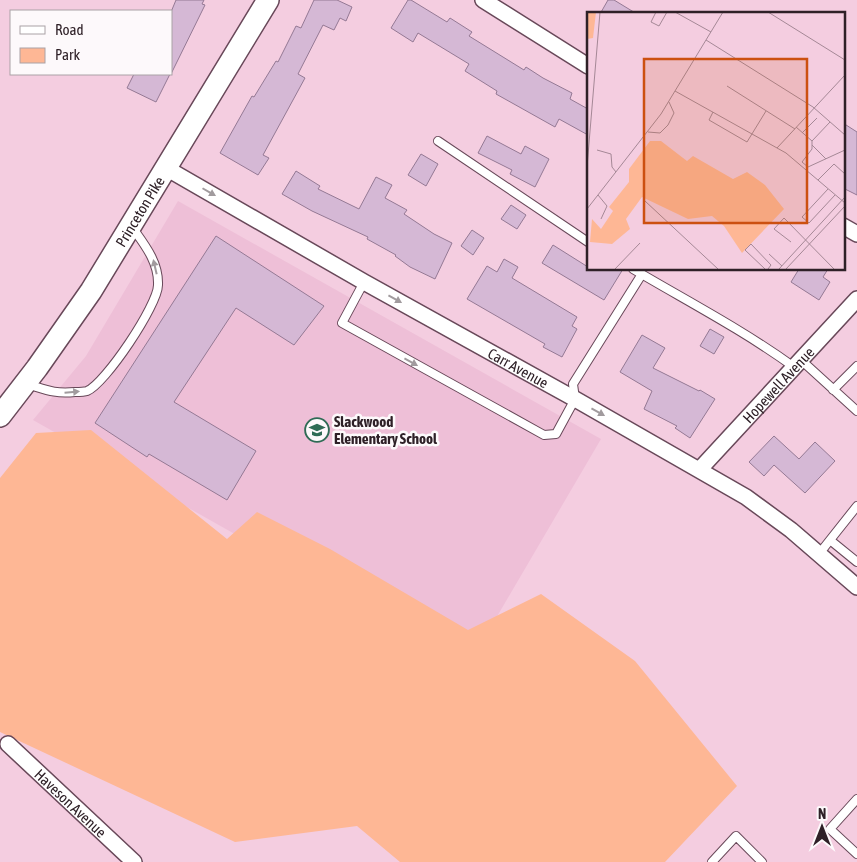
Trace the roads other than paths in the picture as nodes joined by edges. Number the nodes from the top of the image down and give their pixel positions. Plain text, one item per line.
1 (268, 0) edge
2 (483, 0) edge
3 (587, 65) edge
4 (438, 142) dead end
5 (166, 168) junction
6 (131, 225) junction
7 (844, 227) edge
8 (857, 234) edge
9 (587, 241) edge
10 (635, 270) edge
11 (642, 274) junction
12 (364, 282) junction
13 (857, 299) edge
14 (797, 364) junction
15 (857, 366) edge
16 (25, 384) junction
17 (833, 390) junction
18 (575, 399) junction
19 (857, 411) edge
20 (0, 416) edge
21 (700, 469) junction
22 (857, 506) edge
23 (830, 540) junction
24 (819, 554) junction
25 (857, 562) edge
26 (857, 587) edge
27 (8, 744) dead end
28 (857, 799) edge
29 (857, 854) edge
30 (134, 862) edge
31 (712, 862) edge
32 (762, 862) edge

1 - 5 main road, Princeton Pike
2 - 3 street
4 - 9 lane
5 - 6 main road, Princeton Pike
5 -> 12 street, Carr Avenue
6 - 16 main road, Princeton Pike
16 -> 6 lane
7 - 8 street
10 - 11 lane
11 - 14 lane
11 - 18 lane
12 -> 18 street, Carr Avenue
12 -> 18 lane
13 - 14 street, Hopewell Avenue
14 - 17 lane
14 - 21 street, Hopewell Avenue
15 - 17 lane
16 - 20 main road, Princeton Pike
17 - 19 lane
18 -> 21 street, Carr Avenue
21 - 24 street, Carr Avenue
22 - 23 lane
23 - 24 lane
23 - 25 lane
24 - 26 street, Carr Avenue
27 - 30 street, Haveson Avenue
28 - 29 lane
31 - 32 lane

